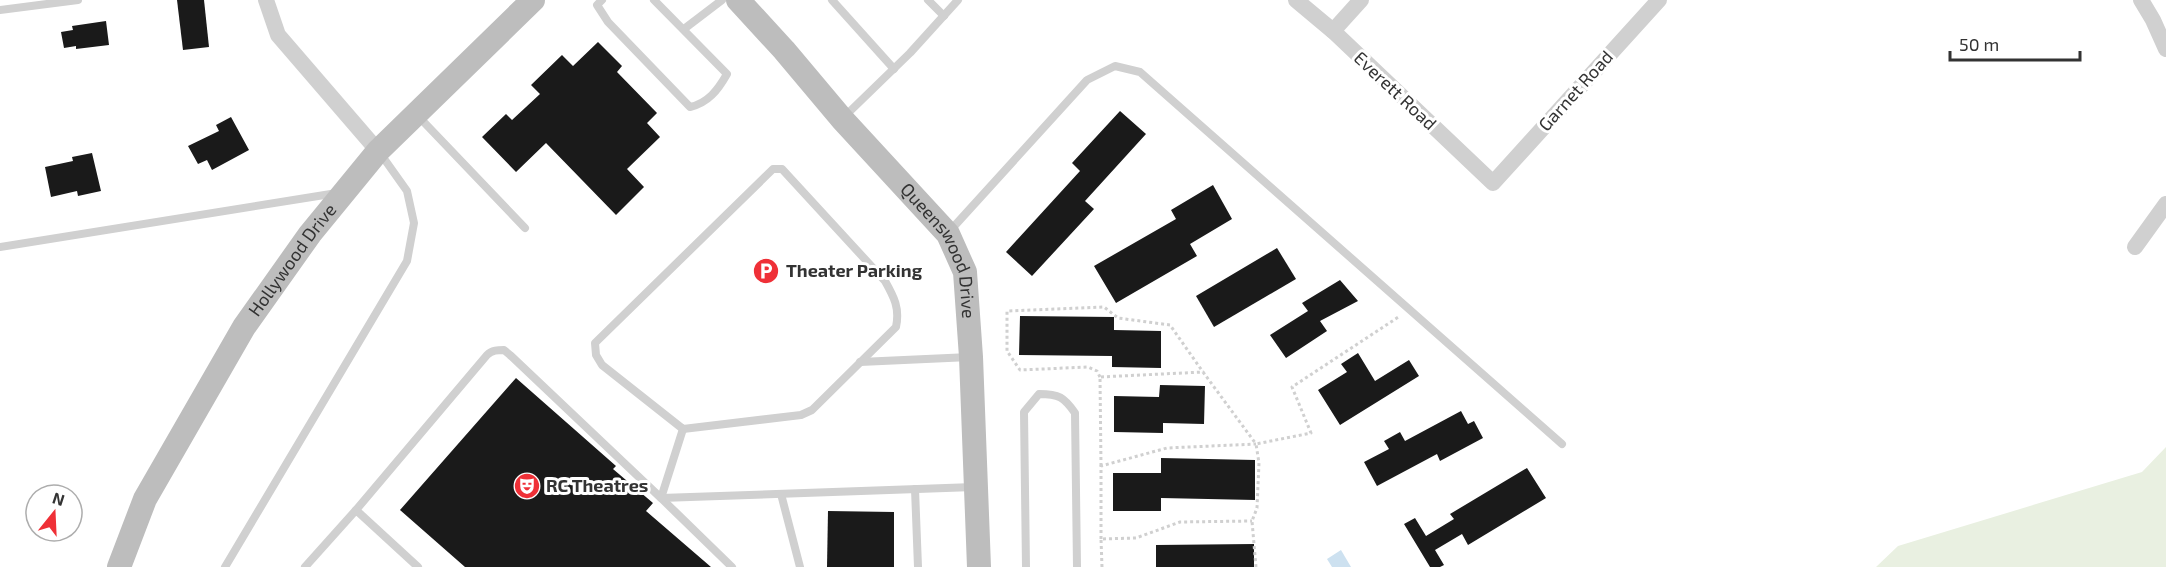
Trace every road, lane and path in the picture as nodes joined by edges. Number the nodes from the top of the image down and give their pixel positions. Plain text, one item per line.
1 (78, 0) edge
2 (266, 0) edge
3 (533, 0) edge
4 (602, 0) edge
5 (654, 0) edge
6 (722, 0) edge
7 (738, 0) edge
8 (832, 0) edge
9 (928, 0) edge
10 (958, 0) edge
11 (1296, 0) edge
12 (1361, 0) edge
13 (1659, 0) edge
14 (2141, 0) edge
15 (0, 10) edge
16 (944, 16) junction
17 (684, 29) junction
18 (1333, 31) junction
19 (2166, 49) edge
20 (894, 69) junction
21 (416, 114) junction
22 (842, 119) junction
23 (378, 151) junction
24 (1493, 183) joint
25 (344, 192) junction
26 (2166, 204) edge
27 (525, 228) dead end
28 (948, 234) junction
29 (0, 247) edge
30 (2135, 247) dead end
31 (1409, 309) junction
32 (971, 357) junction
33 (860, 363) junction
34 (1203, 372) junction
35 (1100, 377) junction
36 (683, 429) junction
37 (1256, 444) junction
38 (1562, 444) dead end
39 (1101, 466) junction
40 (976, 487) junction
41 (915, 489) junction
42 (781, 494) junction
43 (661, 498) junction
44 (356, 510) junction
45 (1252, 521) junction
46 (1101, 538) junction
47 (119, 567) edge
48 (225, 567) edge
49 (305, 567) edge
50 (418, 567) edge
51 (732, 567) edge
52 (800, 567) edge
53 (918, 567) edge
54 (979, 567) edge
55 (1026, 567) edge
56 (1077, 567) edge
57 (1102, 567) edge
58 (1256, 567) edge

1 - 15 lane
2 - 23 street
3 - 21 main road, Hollywood Drive
4 - 17 lane
5 - 17 lane
6 - 17 lane
7 - 22 main road, Queenswood Drive
8 - 20 lane
9 - 16 lane
10 - 16 lane
11 - 18 street, Everett Road
12 - 18 street
13 - 24 street, Garnet Road
14 - 19 street
16 - 20 lane
18 - 24 street, Everett Road
20 - 22 lane
21 - 23 main road, Hollywood Drive
21 - 27 lane
22 - 28 main road, Queenswood Drive
23 - 25 main road, Hollywood Drive
23 - 48 lane
25 - 29 lane
25 - 47 main road, Hollywood Drive
26 - 30 street
28 - 31 lane
28 - 32 main road, Queenswood Drive
31 - 37 path
31 - 38 lane
32 - 33 lane
32 - 40 main road, Queenswood Drive
33 - 36 lane
33 - 36 lane
34 - 35 path
34 - 35 path
34 - 37 path
35 - 39 path
36 - 43 lane
37 - 39 path
37 - 45 path
39 - 46 path
40 - 41 lane
40 - 54 main road, Queenswood Drive
41 - 42 lane
41 - 53 lane
42 - 43 lane
42 - 52 lane
43 - 44 lane
43 - 51 lane
44 - 49 lane
44 - 50 lane
45 - 46 path
45 - 58 path
46 - 57 path
55 - 56 lane

